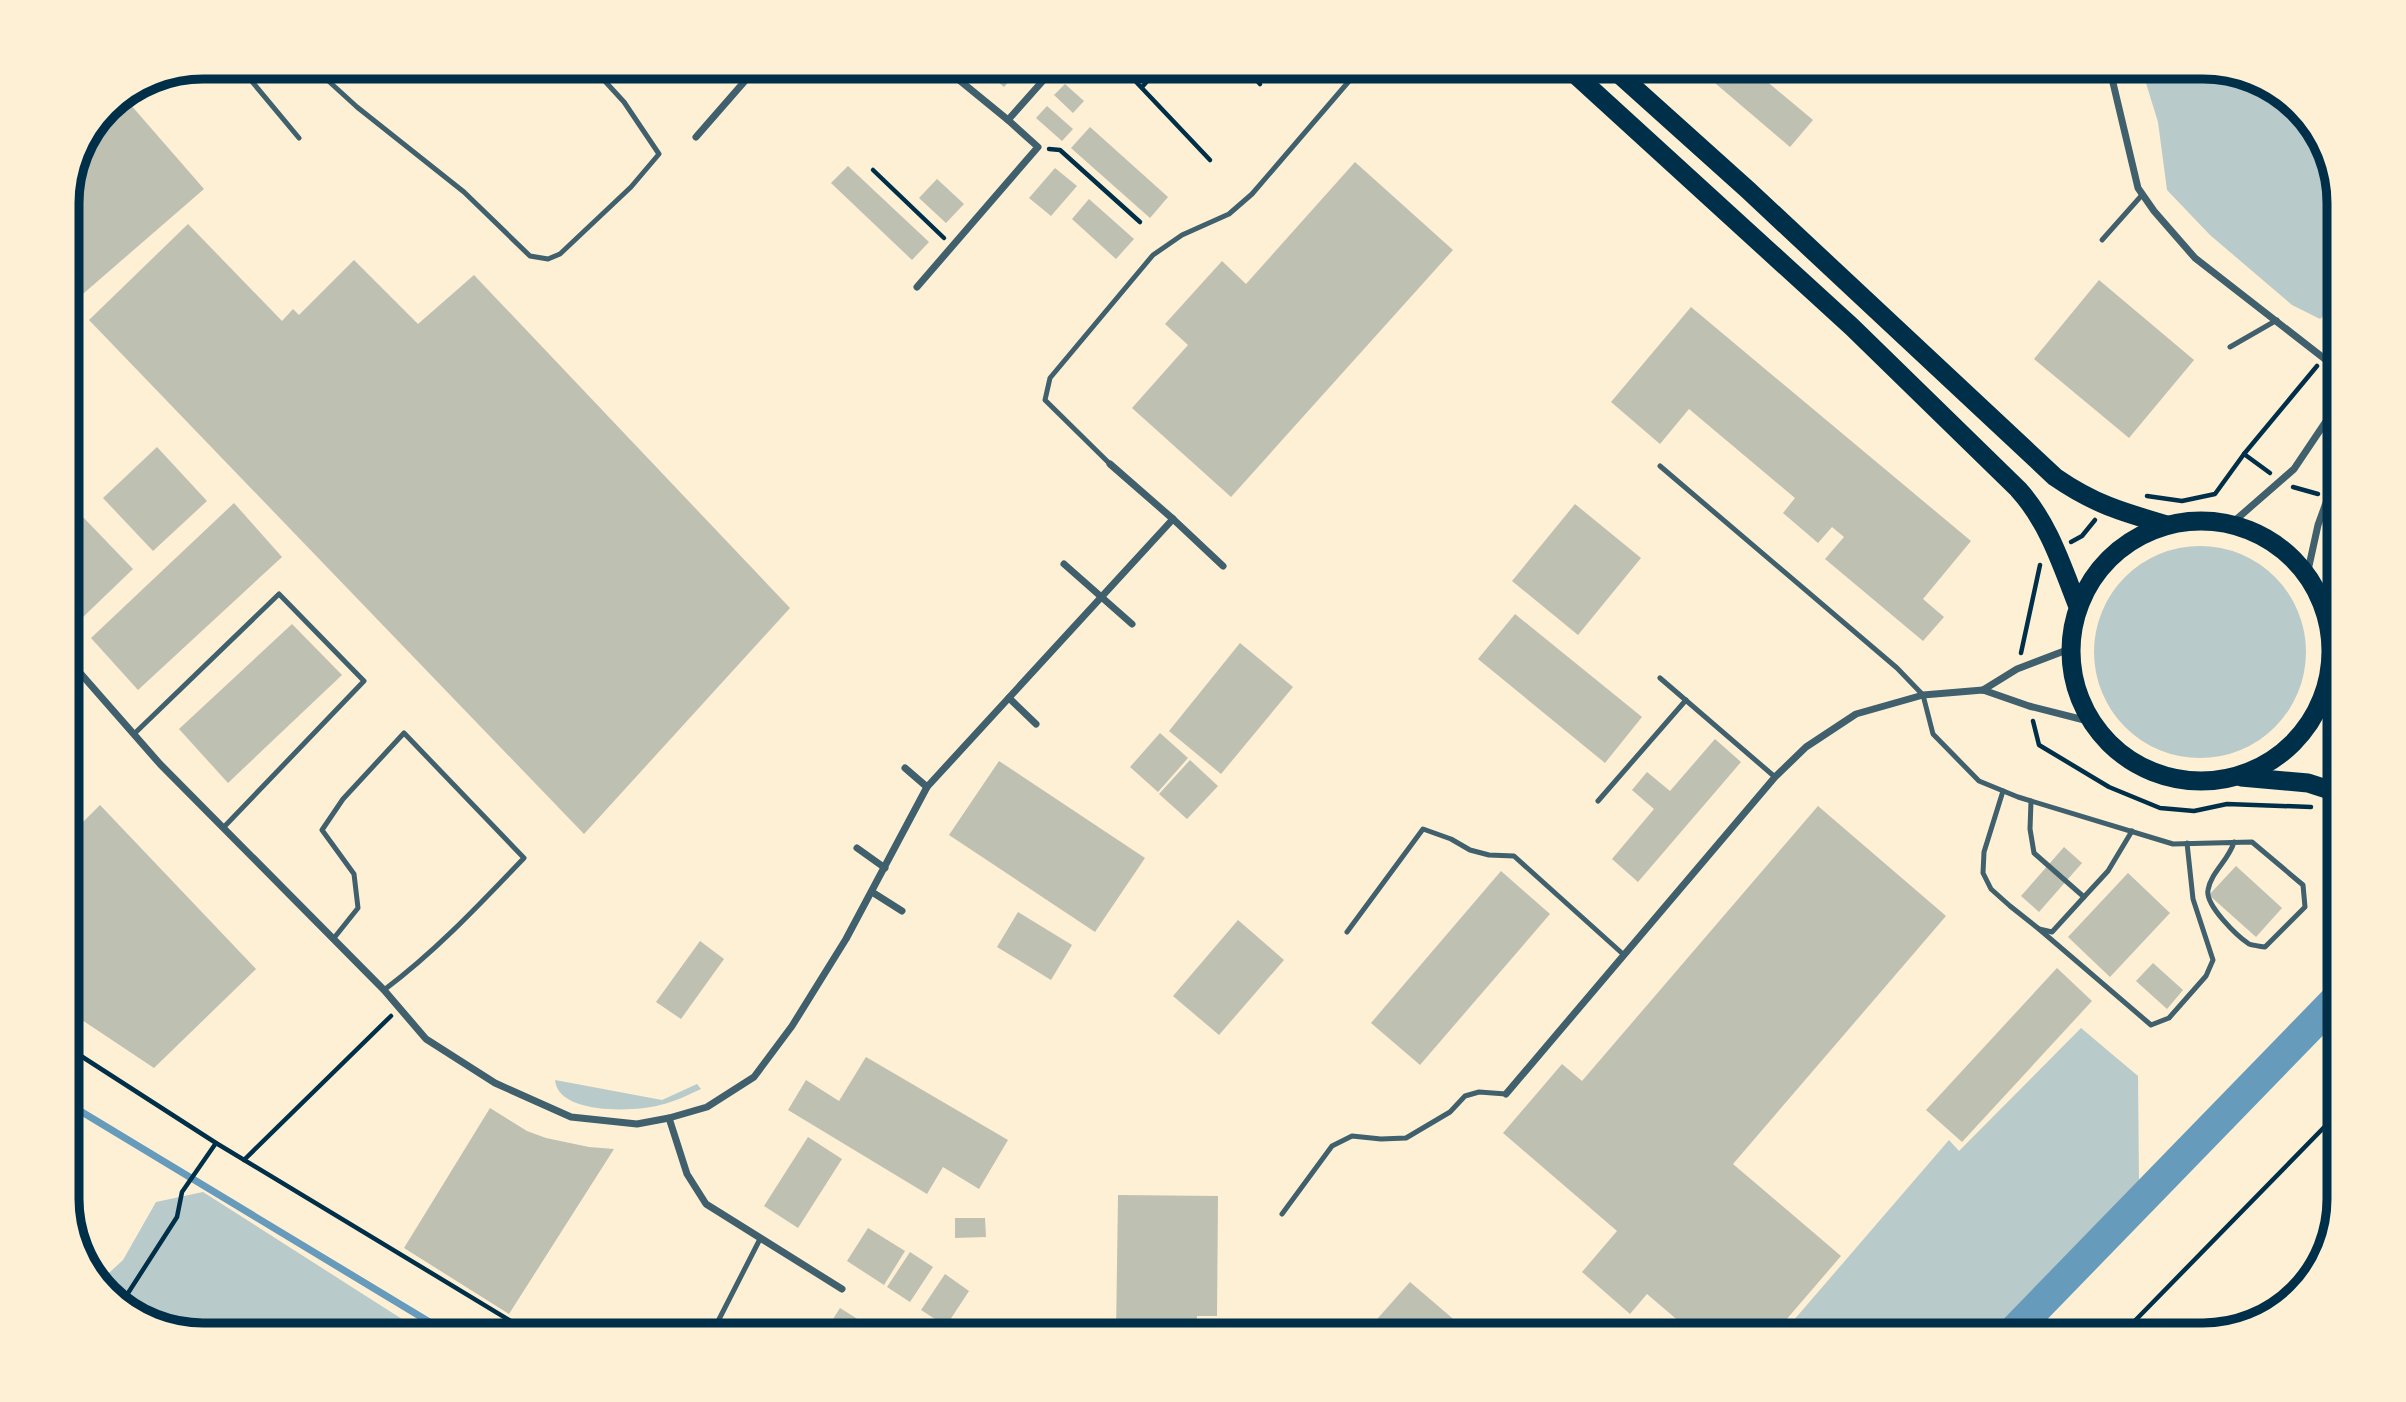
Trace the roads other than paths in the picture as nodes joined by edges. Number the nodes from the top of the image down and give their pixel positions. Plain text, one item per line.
1 (250, 79) edge
2 (326, 79) edge
3 (603, 79) edge
4 (746, 79) edge
5 (958, 79) edge
6 (1044, 79) edge
7 (1351, 79) edge
8 (1580, 79) edge
9 (1624, 79) edge
10 (2112, 79) edge
11 (1008, 120) junction
12 (696, 136) dead end
13 (299, 138) dead end
14 (2142, 195) junction
15 (2102, 240) dead end
16 (917, 287) dead end
17 (2277, 320) junction
18 (2230, 347) dead end
19 (2327, 360) edge
20 (2327, 420) edge
21 (1111, 464) joint
22 (1660, 466) dead end
23 (2327, 500) edge
24 (1173, 519) junction
25 (2231, 524) junction
26 (2167, 525) junction
27 (1064, 564) dead end
28 (1223, 566) dead end
29 (2307, 575) junction
30 (1101, 597) junction
31 (2077, 604) junction
32 (2327, 614) edge
33 (1132, 624) dead end
34 (2072, 648) junction
35 (79, 672) edge
36 (1660, 678) dead end
37 (1983, 690) junction
38 (2327, 690) edge
39 (1923, 695) junction
40 (1009, 698) junction
41 (1686, 700) junction
42 (2092, 722) junction
43 (1036, 724) dead end
44 (134, 734) junction
45 (905, 768) dead end
46 (1775, 777) junction
47 (2240, 777) junction
48 (927, 787) junction
49 (2327, 789) edge
50 (2003, 791) junction
51 (2031, 800) junction
52 (1598, 801) dead end
53 (223, 828) junction
54 (2132, 831) junction
55 (2234, 842) junction
56 (2187, 844) junction
57 (857, 848) dead end
58 (885, 868) junction
59 (872, 892) junction
60 (2084, 897) junction
61 (902, 911) dead end
62 (2039, 929) junction
63 (1346, 932) dead end
64 (334, 938) junction
65 (1624, 954) junction
66 (384, 990) junction
67 (1506, 1094) joint
68 (669, 1118) junction
69 (1282, 1214) dead end
70 (760, 1239) junction
71 (842, 1289) dead end
72 (717, 1323) edge

1 - 13 lane
2 - 3 lane
4 - 12 street
5 - 11 street
6 - 11 street
7 - 21 lane
8 - 31 highway
9 - 26 highway
10 - 14 street
11 - 16 street
14 - 15 lane
14 - 17 street
17 - 18 lane
17 - 19 street
20 - 25 street
21 - 24 street
22 - 39 lane
23 - 29 street
24 - 28 street
24 - 30 street
25 - 26 highway
25 - 29 highway
26 - 31 highway
27 - 30 street
29 - 32 highway
30 - 33 street
30 - 40 street
31 - 34 highway
34 - 37 street
34 - 42 highway
35 - 44 street
36 - 41 lane
37 - 39 street
37 - 42 street
38 - 47 highway
39 - 46 street
39 - 50 lane
40 - 43 street
40 - 48 street
41 - 46 lane
41 - 52 lane
42 - 47 highway
44 - 53 street
44 - 53 lane
45 - 48 street
46 - 65 street
47 - 49 highway
48 - 58 street
50 - 51 lane
50 - 62 lane
51 - 54 lane
51 - 60 lane
53 - 64 street
54 - 56 lane
54 - 60 lane
55 - 55 lane
55 - 56 lane
56 - 62 lane
57 - 58 street
58 - 59 street
59 - 61 street
59 - 68 street
60 - 62 lane
63 - 65 lane
64 - 66 street
64 - 66 lane
65 - 67 street
66 - 68 street
67 - 69 lane
68 - 70 street
70 - 71 street
70 - 72 lane

